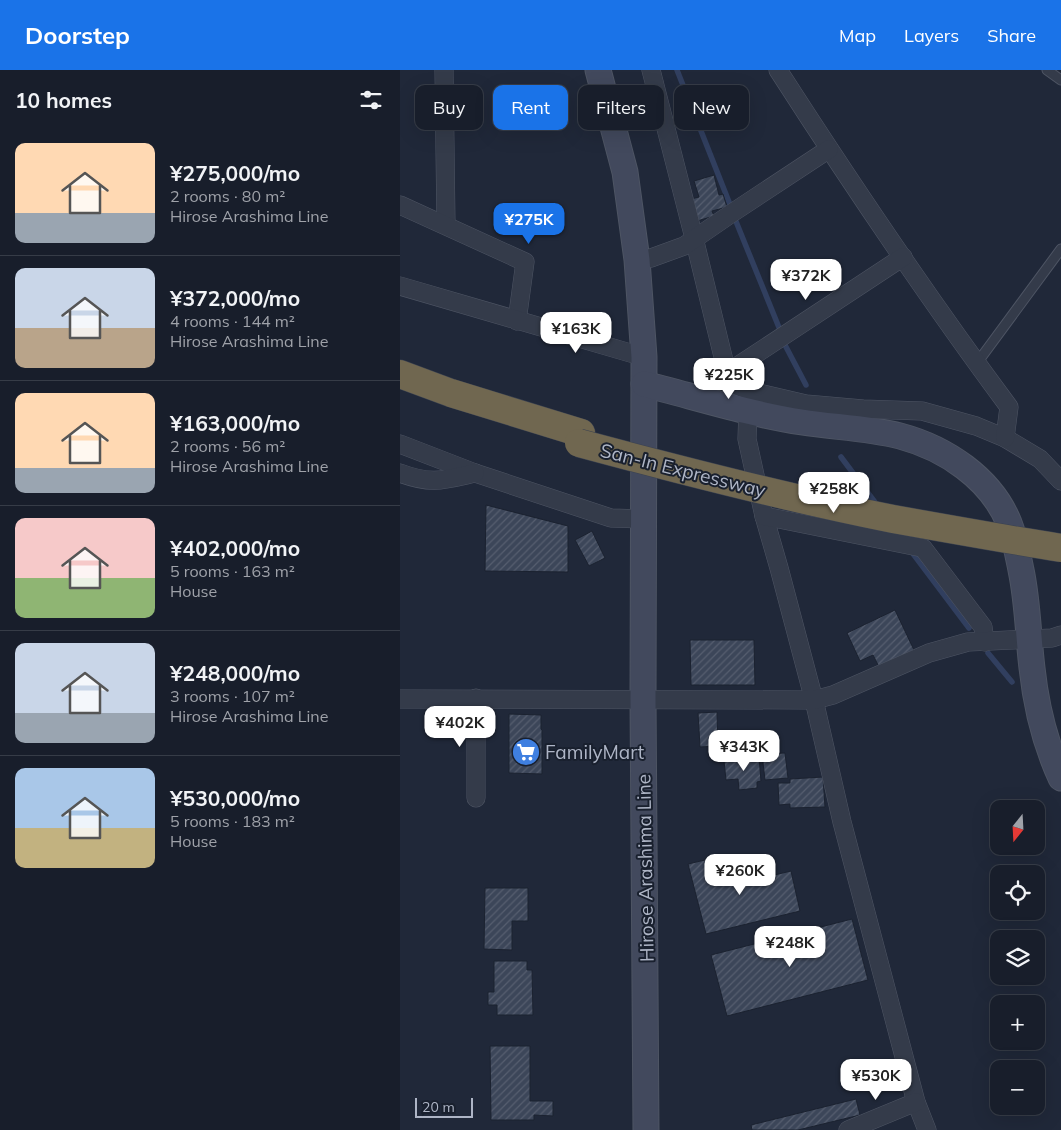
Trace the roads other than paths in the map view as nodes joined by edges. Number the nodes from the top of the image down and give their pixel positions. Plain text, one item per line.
1 (444, 70) edge
2 (598, 70) edge
3 (650, 70) edge
4 (778, 70) edge
5 (1047, 70) edge
6 (1061, 80) edge
7 (829, 149) junction
8 (400, 206) edge
9 (446, 225) junction
10 (694, 238) junction
11 (1061, 249) edge
12 (903, 257) junction
13 (637, 260) junction
14 (400, 286) edge
15 (518, 321) junction
16 (644, 357) junction
17 (977, 363) junction
18 (727, 373) junction
19 (400, 374) edge
20 (400, 384) edge
21 (644, 384) junction
22 (748, 410) junction
23 (580, 438) junction
24 (1005, 438) junction
25 (400, 444) edge
26 (400, 473) edge
27 (475, 473) junction
28 (1061, 481) edge
29 (764, 516) junction
30 (643, 519) junction
31 (1061, 537) edge
32 (1061, 548) edge
33 (1061, 635) edge
34 (1029, 640) junction
35 (985, 642) junction
36 (476, 698) junction
37 (400, 699) edge
38 (643, 699) junction
39 (814, 700) junction
40 (1061, 778) edge
41 (476, 798) dead end
42 (916, 1102) junction
43 (646, 1130) edge
44 (848, 1130) edge
45 (927, 1130) edge

1 - 9 street
2 - 13 main road, Hirose Arashima Line
3 - 10 street
4 - 7 street
5 - 6 lane
7 - 10 street
7 - 12 street
8 - 9 street
9 - 15 street
10 - 13 street
10 - 18 street
11 - 17 lane
12 - 17 street
12 - 18 street
13 - 16 main road, Hirose Arashima Line
14 - 15 street
15 - 16 street
16 - 21 main road, Hirose Arashima Line
17 - 24 street
18 - 24 street
19 - 23 highway, San-In Expressway
20 - 23 highway, San-In Expressway
21 - 22 main road
21 - 30 main road, Hirose Arashima Line
22 - 29 street
22 - 34 main road
23 - 31 highway, San-In Expressway
23 - 32 highway, San-In Expressway, bridge
24 - 28 street
25 - 27 street
26 - 27 street
27 - 30 street
29 - 35 street
29 - 39 street
30 - 38 main road, Hirose Arashima Line
33 - 34 street
34 - 35 street
34 - 40 main road
35 - 39 street
36 - 37 street
36 - 38 street
36 - 41 street
38 - 39 street
38 - 43 main road, Hirose Arashima Line
39 - 42 street
42 - 44 street
42 - 45 street

